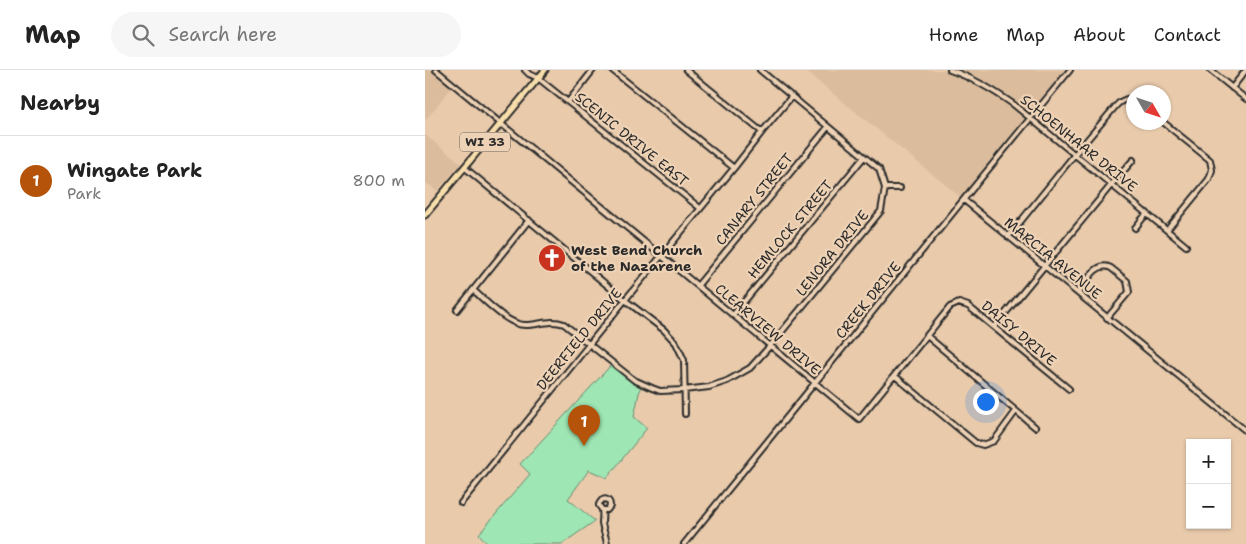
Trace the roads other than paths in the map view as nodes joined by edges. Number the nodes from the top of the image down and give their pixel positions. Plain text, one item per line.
1 (436, 70) edge
2 (525, 70) edge
3 (545, 70) edge
4 (593, 70) edge
5 (612, 70) edge
6 (686, 70) edge
7 (760, 70) edge
8 (950, 70) edge
9 (1069, 70) edge
10 (1210, 70) edge
11 (1246, 70) edge
12 (539, 78) junction
13 (1232, 88) junction
14 (792, 96) junction
15 (1126, 99) edge
16 (1246, 99) edge
17 (568, 102) junction
18 (1030, 118) junction
19 (501, 123) junction
20 (828, 127) junction
21 (1171, 128) edge
22 (761, 132) junction
23 (1075, 154) junction
24 (864, 157) junction
25 (1133, 160) dead end
26 (464, 168) junction
27 (734, 168) junction
28 (1112, 184) junction
29 (885, 188) junction
30 (900, 188) dead end
31 (963, 200) junction
32 (700, 208) junction
33 (1147, 213) junction
34 (425, 215) edge
35 (529, 220) junction
36 (1135, 228) dead end
37 (1167, 230) junction
38 (1009, 236) junction
39 (1186, 246) dead end
40 (661, 256) junction
41 (1045, 266) junction
42 (698, 285) junction
43 (473, 290) junction
44 (1078, 293) junction
45 (625, 300) junction
46 (457, 310) dead end
47 (733, 315) junction
48 (1107, 318) junction
49 (994, 327) junction
50 (927, 336) junction
51 (590, 344) junction
52 (770, 346) junction
53 (895, 376) junction
54 (815, 383) junction
55 (1069, 389) dead end
56 (684, 390) junction
57 (1016, 411) junction
58 (685, 414) dead end
59 (1035, 427) dead end
60 (1246, 431) edge
61 (461, 503) dead end
62 (602, 510) dead end
63 (607, 544) edge
64 (684, 544) edge

1 - 19 street, CLEARVIEW DRIVE
2 - 12 street, SCENIC DRIVE EAST
3 - 12 main road, WI 33
4 - 17 street
5 - 27 street
6 - 22 street
7 - 14 street
8 - 18 street, SCHOENHAAR DRIVE
9 - 18 street, CREEK DRIVE
10 - 13 street
11 - 13 street
12 - 17 street, SCENIC DRIVE EAST
12 - 19 main road, WI 33
13 - 16 street
14 - 20 street
14 - 22 street, DEERFIELD DRIVE
15 - 23 street
17 - 32 street, SCENIC DRIVE EAST
18 - 23 street, SCHOENHAAR DRIVE
18 - 31 street, CREEK DRIVE
19 - 26 main road, WI 33
19 - 40 street, CLEARVIEW DRIVE
20 - 24 street
20 - 42 street, CANARY STREET
21 - 37 street
22 - 27 street, DEERFIELD DRIVE
23 - 28 street, SCHOENHAAR DRIVE
23 - 38 street
24 - 29 street
24 - 47 street, HEMLOCK STREET
25 - 28 street
26 - 34 main road, WI 33
26 - 35 street
27 - 32 street, DEERFIELD DRIVE
28 - 33 street, SCHOENHAAR DRIVE
28 - 41 street
29 - 30 street
29 - 52 street, LENORA DRIVE
31 - 38 street, MARCIA AVENUE
31 - 54 street, CREEK DRIVE
32 - 40 street, DEERFIELD DRIVE
33 - 36 street
33 - 37 street, SCHOENHAAR DRIVE
35 - 43 street
35 - 45 street
37 - 39 street, SCHOENHAAR DRIVE
38 - 41 street, MARCIA AVENUE
40 - 42 street, CLEARVIEW DRIVE
40 - 45 street, DEERFIELD DRIVE
41 - 44 street, MARCIA AVENUE
41 - 49 street
42 - 47 street, CLEARVIEW DRIVE
43 - 46 street
43 - 51 street, LENORA DRIVE
44 - 48 street, MARCIA AVENUE
44 - 48 street
45 - 51 street, DEERFIELD DRIVE
45 - 56 street
47 - 52 street, CLEARVIEW DRIVE
48 - 60 street, MARCIA AVENUE
49 - 50 street, DAISY DRIVE
49 - 55 street, DAISY DRIVE
50 - 53 street
50 - 57 street
51 - 56 street, LENORA DRIVE
51 - 61 street, DEERFIELD DRIVE
52 - 54 street, CLEARVIEW DRIVE
52 - 56 street, LENORA DRIVE
53 - 54 street, CLEARVIEW DRIVE
53 - 57 street
54 - 64 street, CREEK DRIVE
56 - 58 street
57 - 59 street
62 - 63 street

